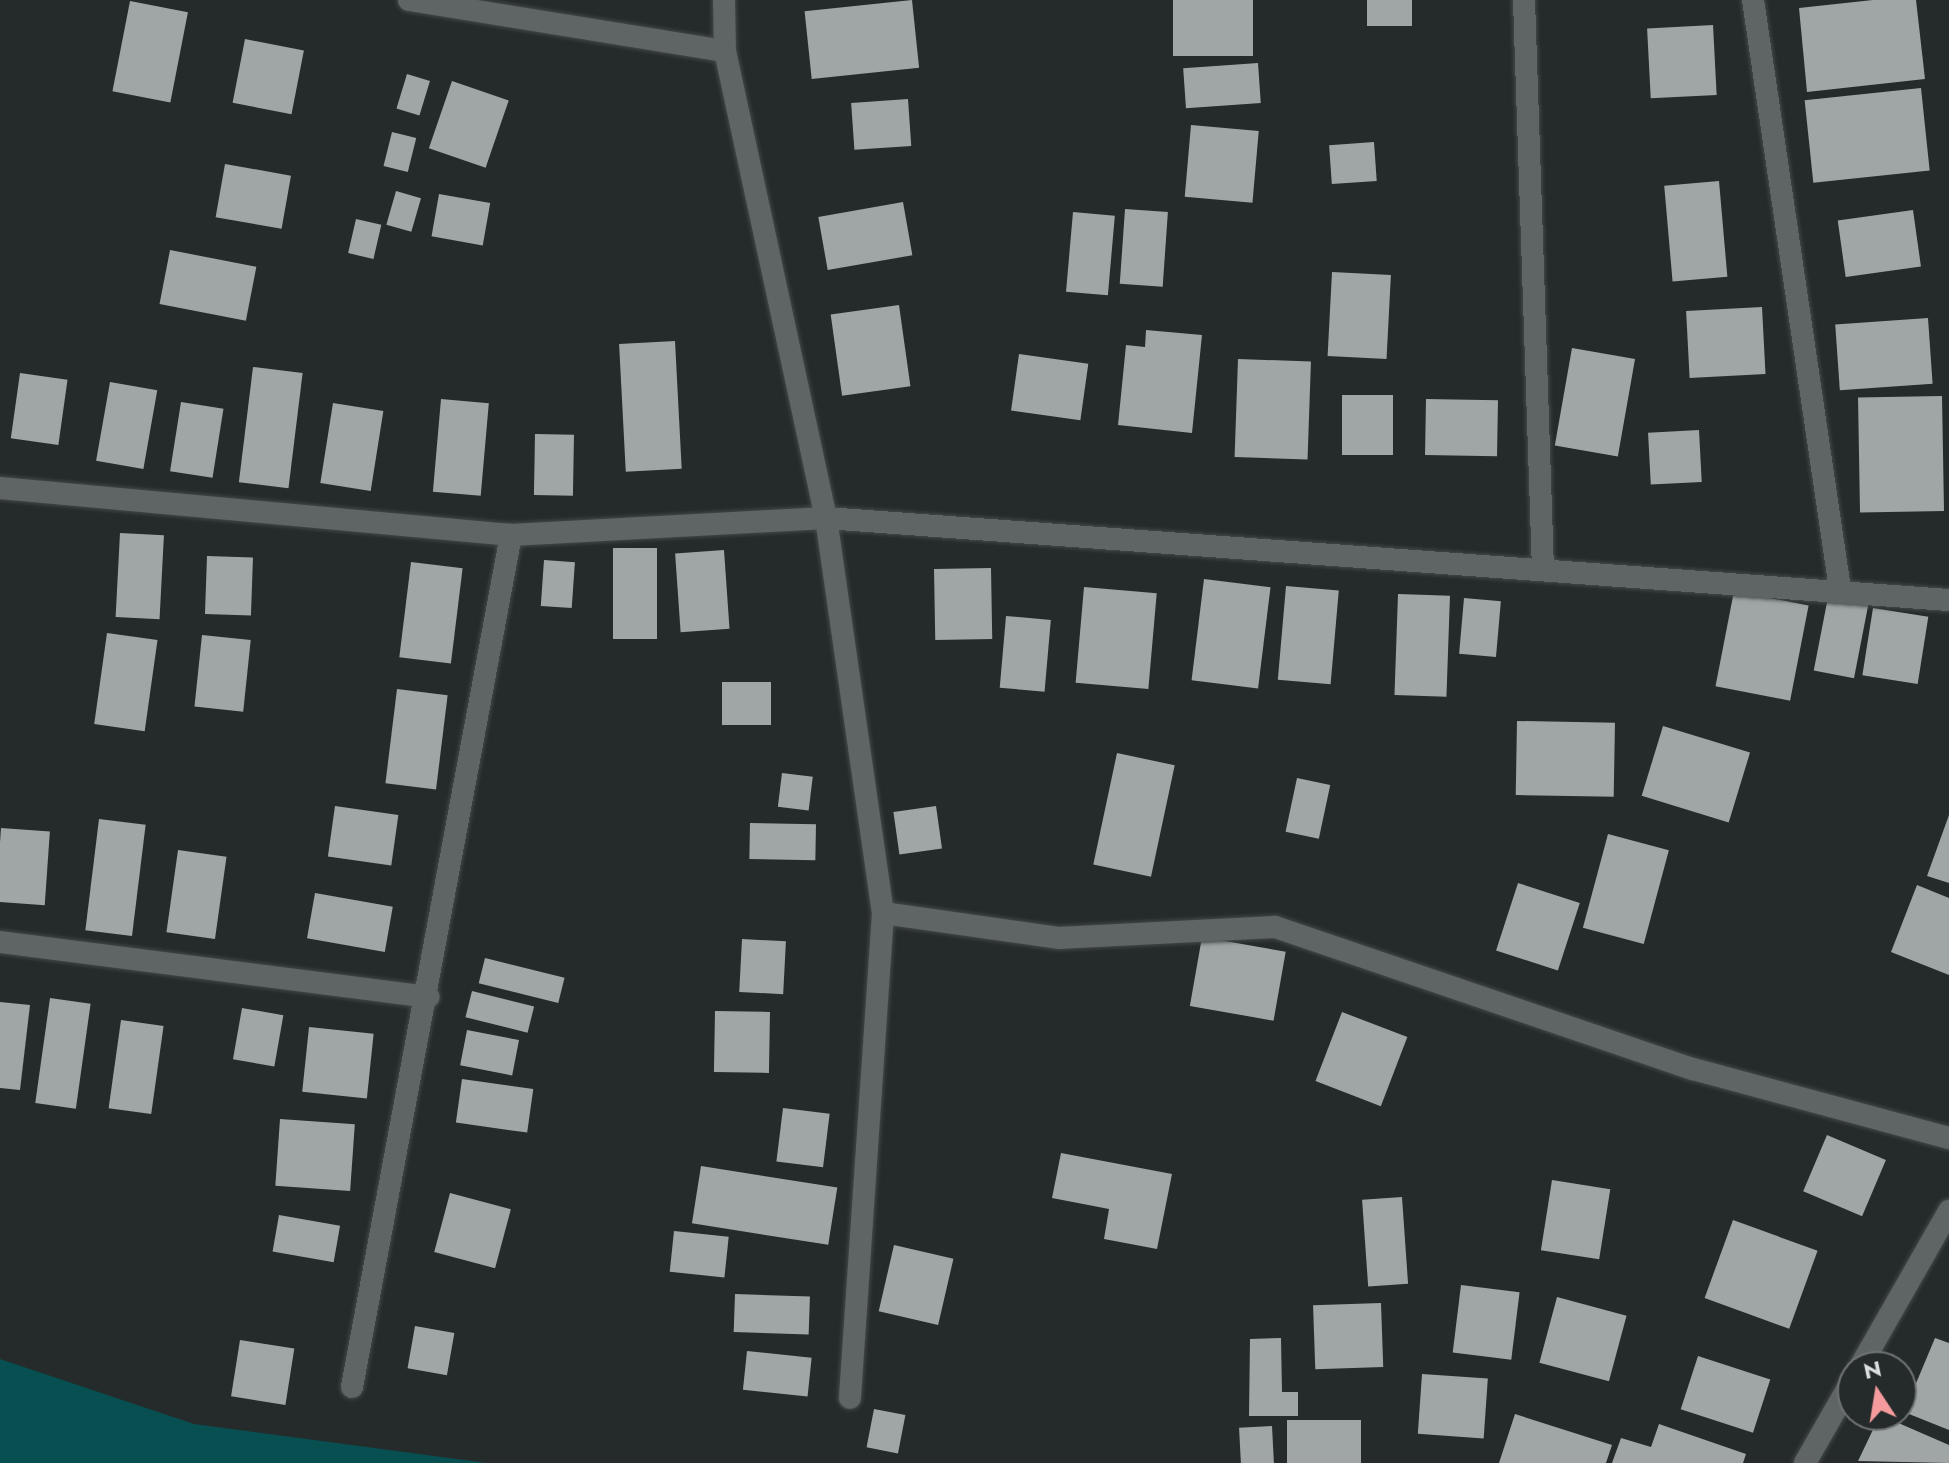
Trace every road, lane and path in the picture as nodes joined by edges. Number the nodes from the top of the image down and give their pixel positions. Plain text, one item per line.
1 (409, 0) edge
2 (724, 0) edge
3 (1524, 0) edge
4 (1753, 0) edge
5 (725, 51) junction
6 (0, 488) edge
7 (826, 518) junction
8 (511, 535) junction
9 (1543, 569) junction
10 (1840, 589) junction
11 (1949, 600) edge
12 (883, 913) junction
13 (0, 942) edge
14 (428, 997) junction
15 (1949, 1138) edge
16 (1949, 1211) edge
17 (1869, 1351) edge
18 (352, 1387) dead end
19 (850, 1398) dead end
20 (1837, 1407) edge
21 (1805, 1463) edge

1 - 5 street
2 - 5 street
3 - 9 street
4 - 10 street
5 - 7 street
6 - 8 street
7 - 8 street
7 - 9 street
7 - 12 street
8 - 14 street
9 - 10 street
10 - 11 street
12 - 15 street
12 - 19 street
13 - 14 street
14 - 18 street
16 - 17 street
20 - 21 street

